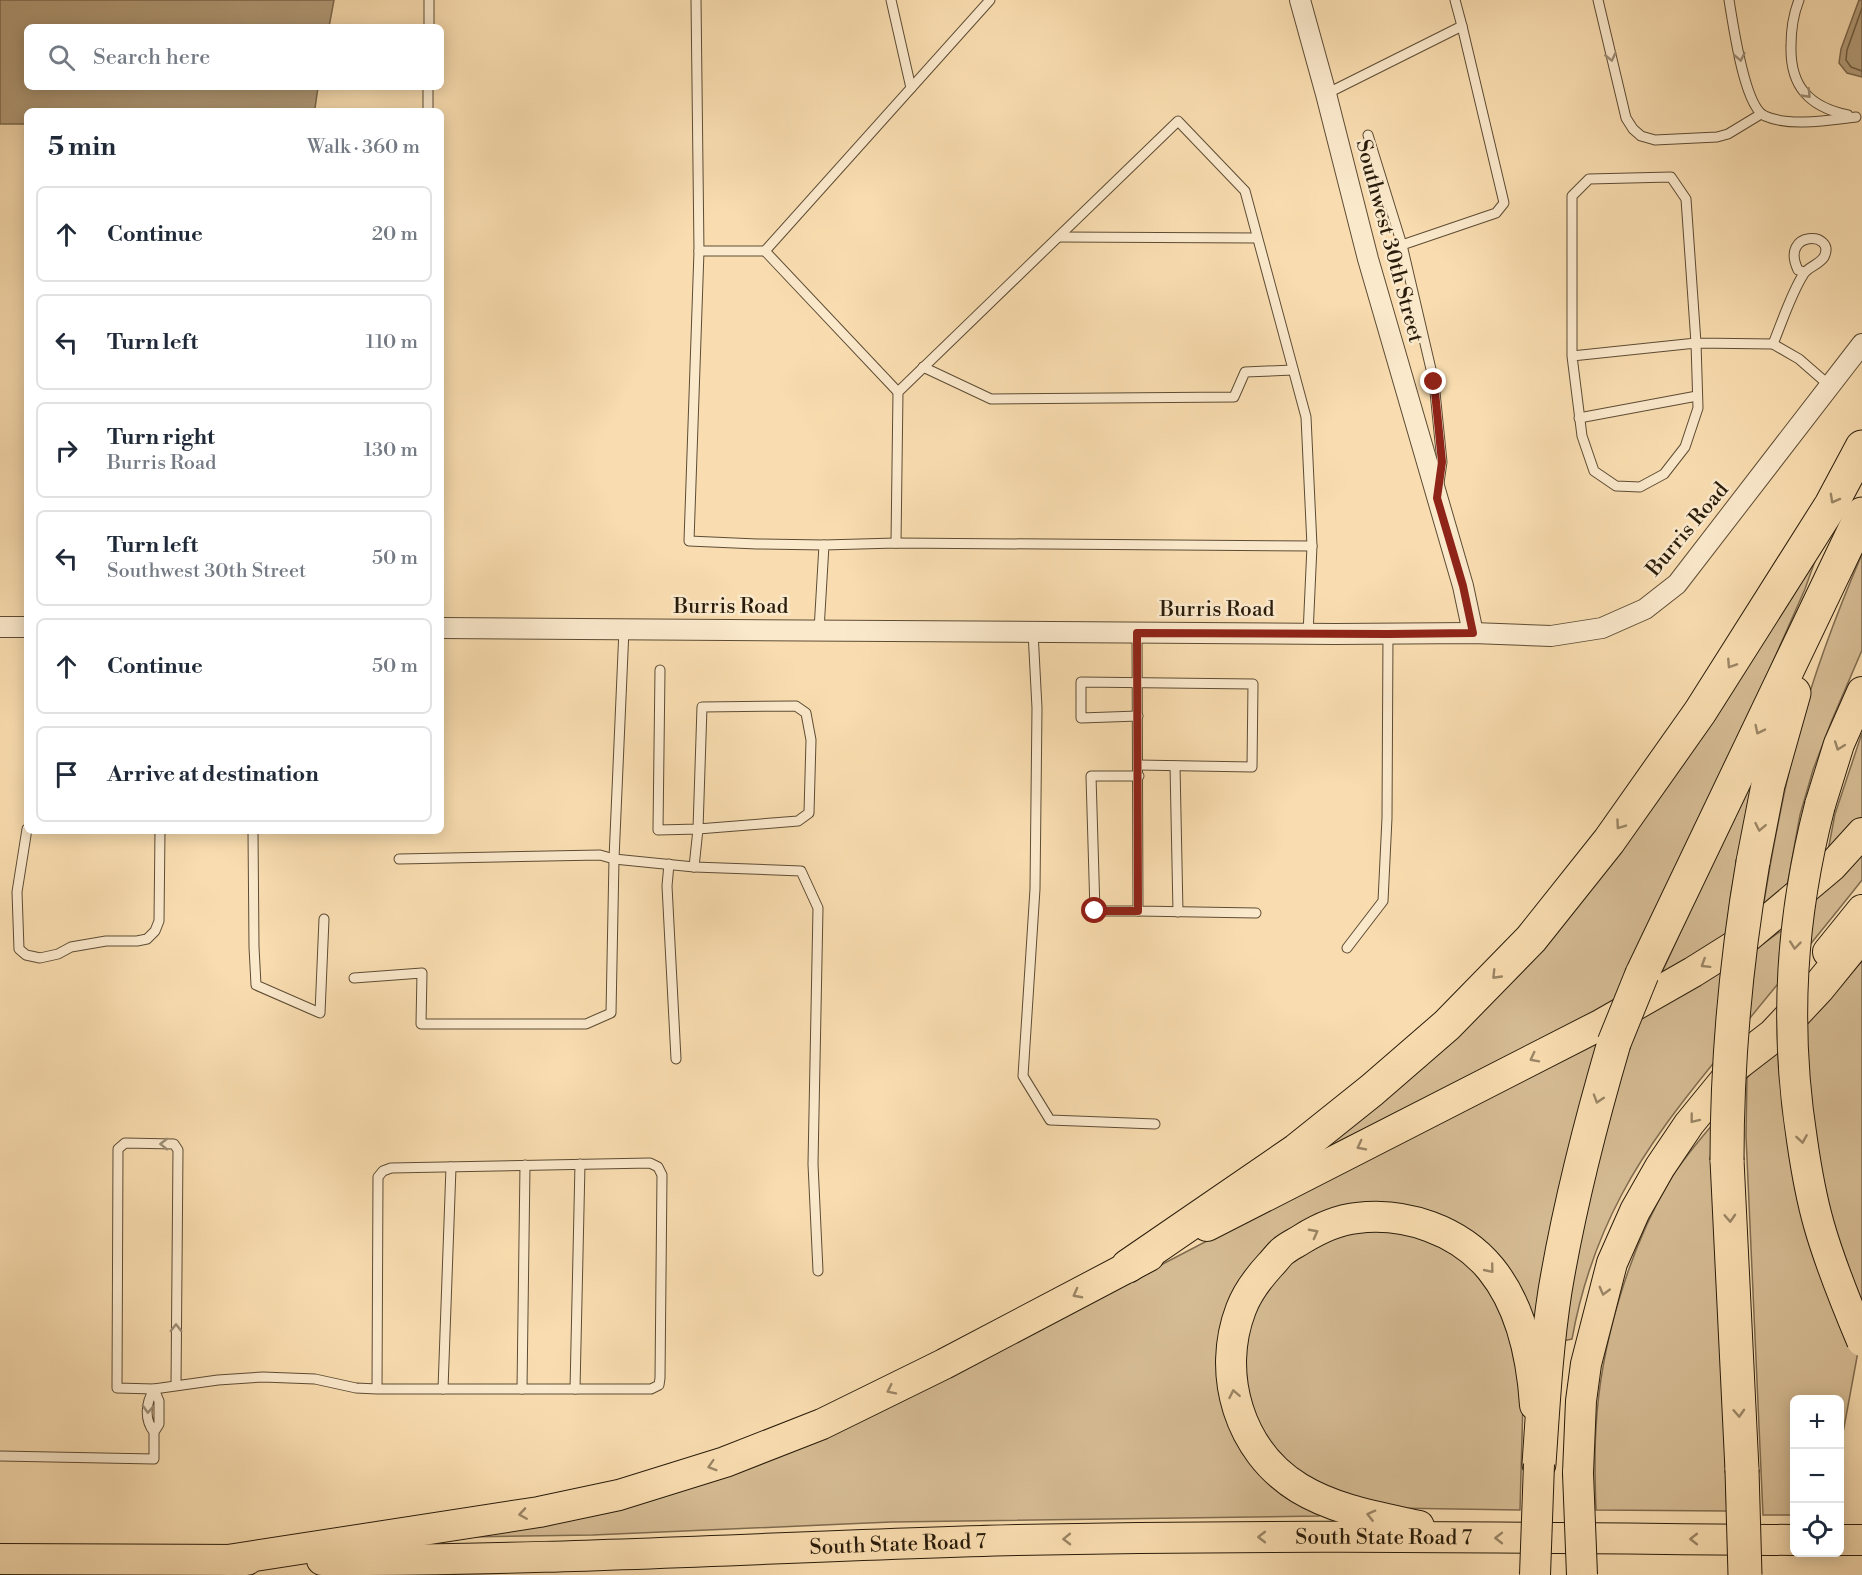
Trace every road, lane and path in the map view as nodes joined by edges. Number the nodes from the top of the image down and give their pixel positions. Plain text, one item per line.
1 (429, 0) edge
2 (696, 0) edge
3 (891, 0) edge
4 (990, 0) edge
5 (1300, 0) edge
6 (1455, 0) edge
7 (1598, 0) edge
8 (1729, 0) edge
9 (1799, 0) edge
10 (429, 24) edge
11 (1462, 26) junction
12 (911, 88) junction
13 (428, 90) edge
14 (1326, 94) junction
15 (428, 108) edge
16 (1761, 114) junction
17 (1859, 117) edge
18 (1368, 135) dead end
19 (1059, 237) junction
20 (1257, 238) junction
21 (1402, 245) junction
22 (765, 250) junction
23 (699, 251) junction
24 (1804, 272) dead end
25 (1696, 343) junction
26 (1773, 344) junction
27 (1862, 344) edge
28 (1572, 356) junction
29 (923, 367) junction
30 (1293, 370) junction
31 (1830, 386) junction
32 (898, 392) junction
33 (1697, 396) junction
34 (1580, 418) junction
35 (1862, 447) edge
36 (1437, 498) junction
37 (1862, 514) edge
38 (896, 543) junction
39 (824, 544) junction
40 (1312, 546) junction
41 (1839, 564) junction
42 (0, 627) edge
43 (24, 627) edge
44 (444, 628) edge
45 (624, 629) junction
46 (819, 630) junction
47 (1033, 632) junction
48 (1137, 633) junction
49 (1473, 633) junction
50 (1308, 634) junction
51 (1388, 634) junction
52 (660, 670) dead end
53 (1138, 682) junction
54 (1862, 692) edge
55 (1138, 716) junction
56 (1138, 765) junction
57 (1175, 766) junction
58 (1139, 777) junction
59 (698, 829) junction
60 (1862, 833) edge
61 (26, 834) edge
62 (160, 834) edge
63 (253, 834) edge
64 (399, 859) dead end
65 (615, 859) junction
66 (669, 864) junction
67 (694, 867) junction
68 (1862, 910) edge
69 (1138, 911) junction
70 (1178, 912) junction
71 (1256, 913) dead end
72 (324, 919) dead end
73 (1862, 934) edge
74 (1347, 948) dead end
75 (354, 978) dead end
76 (676, 1059) dead end
77 (1739, 1062) junction
78 (1155, 1124) dead end
79 (580, 1164) junction
80 (525, 1165) junction
81 (451, 1167) junction
82 (1128, 1266) junction
83 (818, 1271) dead end
84 (1862, 1341) edge
85 (176, 1386) junction
86 (154, 1389) junction
87 (377, 1389) junction
88 (443, 1389) junction
89 (522, 1389) junction
90 (574, 1389) junction
91 (0, 1456) edge
92 (1539, 1464) junction
93 (1469, 1538) junction
94 (1790, 1540) edge
95 (1844, 1540) edge
96 (1862, 1540) edge
97 (0, 1559) edge
98 (228, 1560) junction
99 (1535, 1575) edge
100 (1582, 1575) edge
101 (1744, 1575) edge

1 - 10 lane
2 - 23 lane
3 - 12 lane
4 - 12 lane
5 - 14 street, Southwest 30th Street
6 - 11 lane
7 -> 16 lane
8 -> 16 lane
9 -> 17 lane
11 - 14 lane
11 - 21 lane
12 - 22 lane
13 - 15 lane
14 - 36 street, Southwest 30th Street
16 - 17 lane
18 - 21 lane
19 - 20 lane
19 - 20 lane
19 - 29 lane
20 - 30 lane
21 - 36 lane
22 - 23 lane
22 - 32 lane
23 - 39 lane
24 - 26 lane
25 - 26 lane
25 - 28 lane
25 - 28 lane
25 - 33 lane
26 - 31 lane
27 - 31 street, Burris Road
28 - 34 lane
29 - 30 lane
29 - 32 lane
30 - 40 lane
31 - 49 street, Burris Road
32 - 38 lane
33 - 34 lane
33 - 34 lane
35 -> 82 highway
36 - 49 street, Southwest 30th Street
37 - 41 highway
38 - 39 lane
38 - 40 lane
39 - 46 lane
40 - 50 lane
41 -> 92 highway, bridge
41 -> 101 highway, bridge
42 - 43 street
44 - 45 street, Burris Road
45 - 46 street, Burris Road
45 - 65 lane
46 - 47 street, Burris Road
47 - 48 street, Burris Road
47 - 78 lane
48 - 50 street, Burris Road
48 - 53 lane
49 - 51 street, Burris Road
50 - 51 street, Burris Road
51 - 74 lane
52 - 59 lane
53 - 55 lane
53 - 55 lane
53 - 57 lane
54 -> 84 main road, bridge
55 - 56 lane
56 - 57 lane
56 - 58 lane
57 - 70 lane
58 - 69 lane
58 - 69 lane
59 - 59 lane
59 - 67 lane
60 -> 82 main road
61 - 62 lane
63 - 72 lane
64 - 65 lane
65 - 66 lane
65 - 75 lane
66 - 67 lane
66 - 76 lane
67 - 83 lane
68 - 77 main road
69 - 70 lane
70 - 71 lane
73 - 77 highway
77 -> 100 main road, bridge
79 - 80 lane
79 - 90 lane
79 - 90 lane
80 - 81 lane
80 - 89 lane
81 - 87 lane
81 - 88 lane
82 -> 98 main road
85 - 86 lane
85 -> 86 lane
85 - 87 lane
86 - 91 lane
87 - 88 lane
88 - 89 lane
89 - 90 lane
93 -> 92 main road
92 - 99 main road, bridge
94 -> 93 main road, South State Road 7
93 -> 98 main road, South State Road 7
95 - 96 main road
97 - 98 main road, South State Road 7

